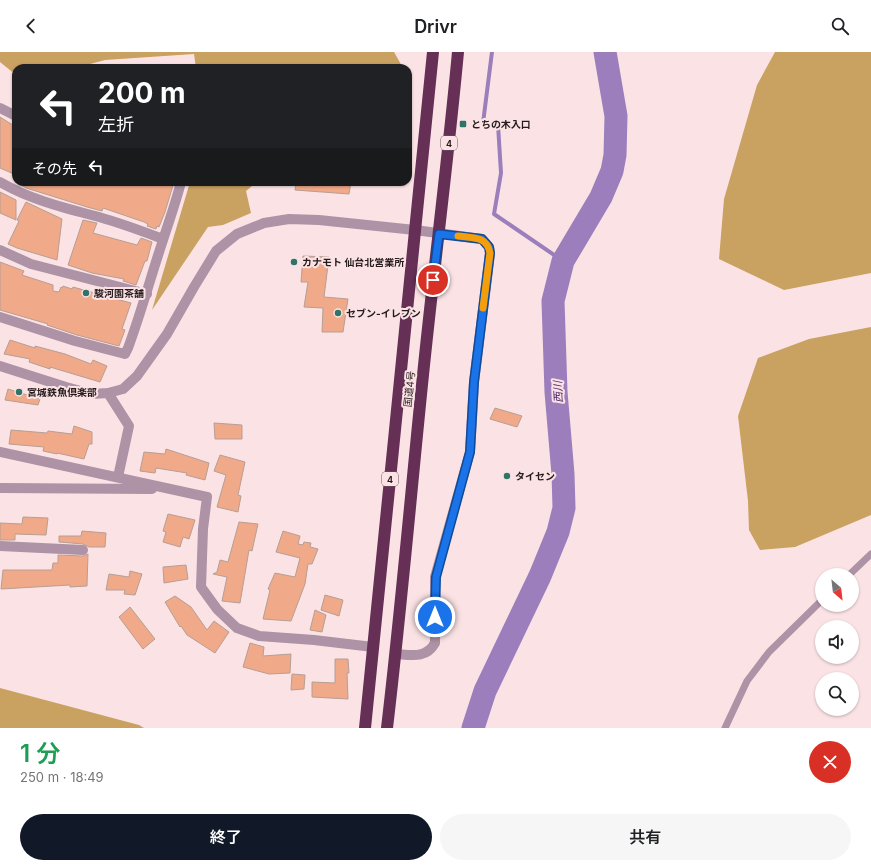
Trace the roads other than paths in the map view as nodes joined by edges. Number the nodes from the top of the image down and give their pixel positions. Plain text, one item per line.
1 (433, 52) edge
2 (458, 52) edge
3 (0, 108) edge
4 (12, 114) edge
5 (0, 182) edge
6 (180, 186) edge
7 (415, 230) junction
8 (439, 234) junction
9 (163, 239) junction
10 (0, 250) edge
11 (147, 294) junction
12 (0, 317) edge
13 (0, 366) edge
14 (108, 393) junction
15 (0, 452) edge
16 (118, 477) junction
17 (0, 488) edge
18 (170, 490) junction
19 (0, 546) edge
20 (83, 550) dead end
21 (871, 554) edge
22 (856, 568) edge
23 (815, 607) edge
24 (373, 646) junction
25 (396, 654) junction
26 (365, 728) edge
27 (387, 728) edge
28 (725, 728) edge

1 - 7 highway, 国道4号 / 4
2 - 8 highway, 国道4号 / 4
3 - 4 street
5 - 9 street
6 - 9 street
7 - 8 street
7 - 14 street
7 - 24 highway, 国道4号 / 4
8 - 25 highway, 国道4号 / 4
8 - 25 street
9 - 11 street
10 - 11 street
11 - 12 street
13 - 14 street
14 - 16 street
15 - 16 street
16 - 18 street
17 - 18 street
18 - 24 street
19 - 20 street
21 - 22 lane
23 - 28 lane
24 - 26 highway, 国道4号 / 4
25 - 27 highway, 国道4号 / 4

